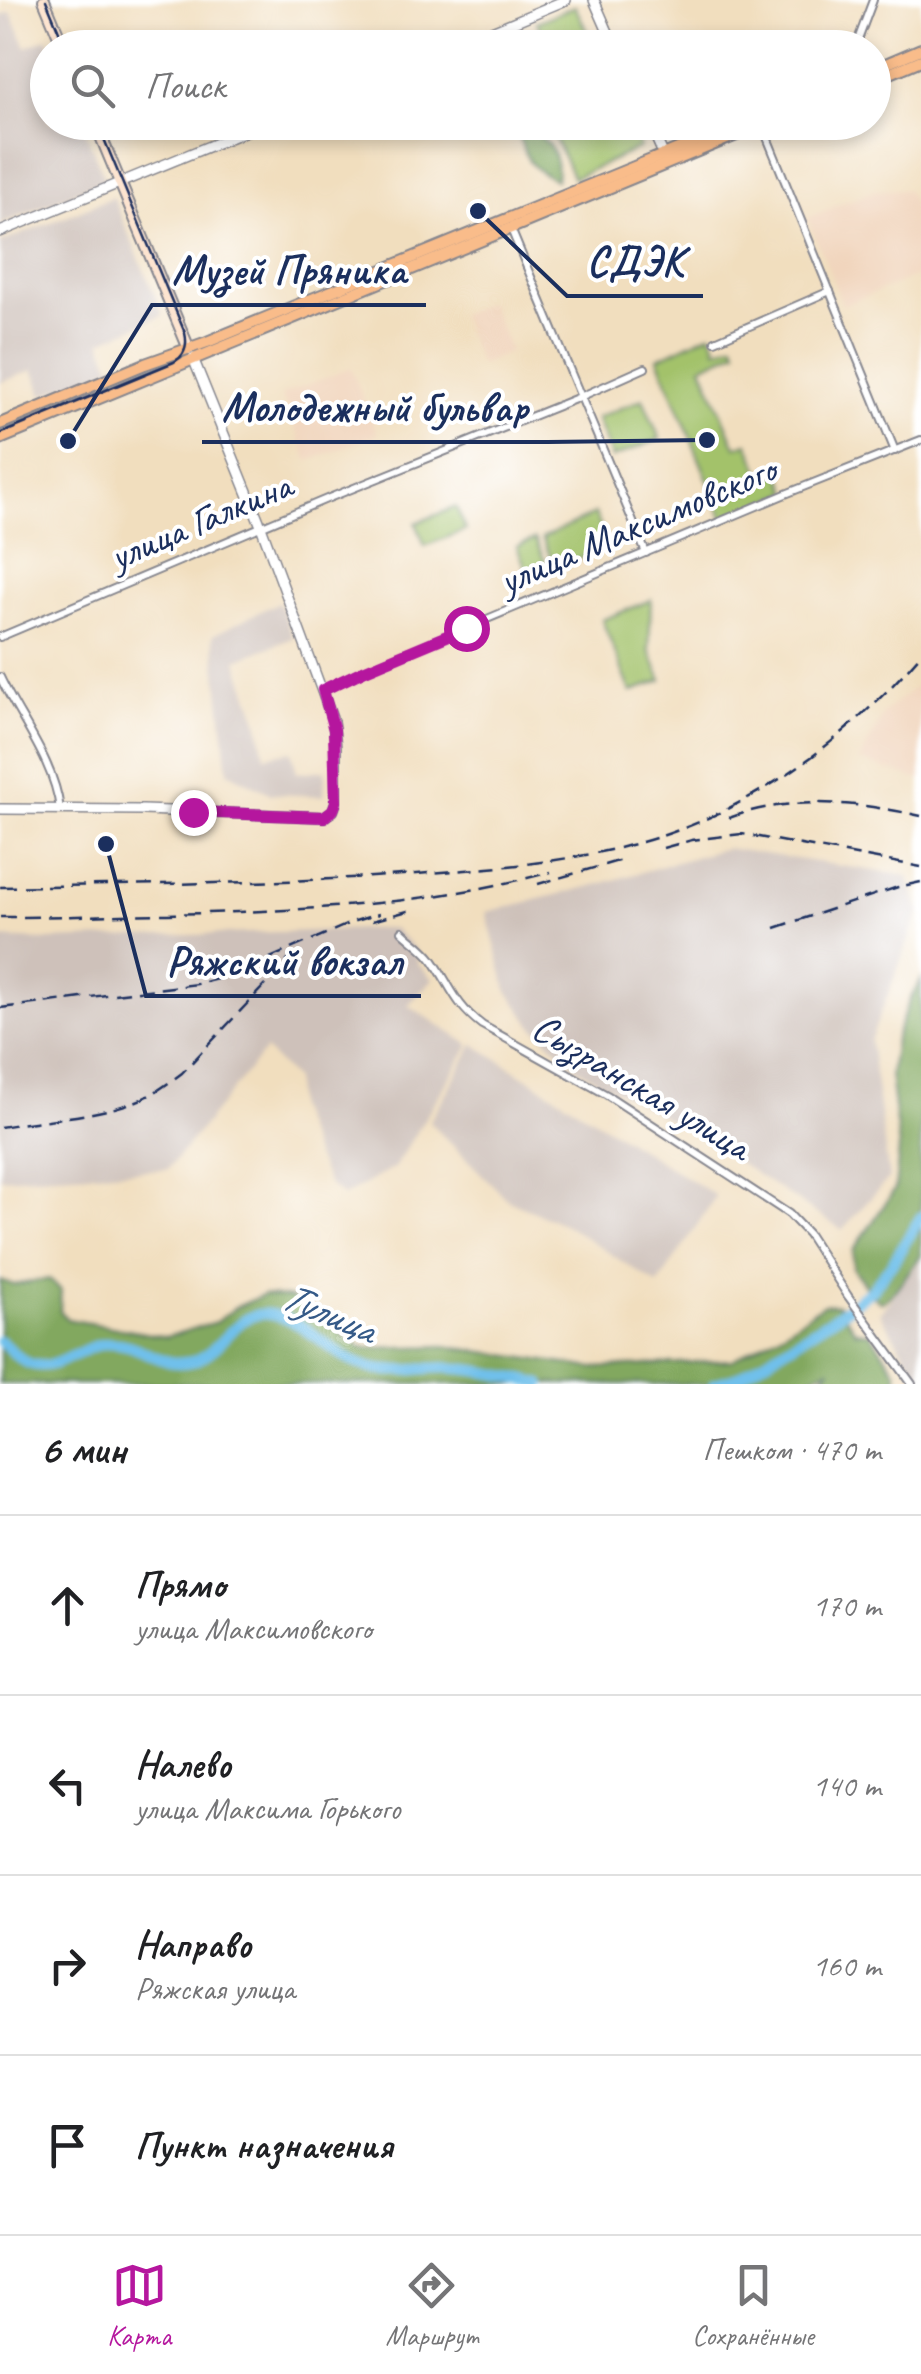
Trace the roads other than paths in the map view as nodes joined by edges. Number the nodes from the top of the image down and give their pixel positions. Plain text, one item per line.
1 (44, 0) edge
2 (566, 0) edge
3 (594, 0) edge
4 (873, 0) edge
5 (56, 30) edge
6 (494, 30) edge
7 (608, 30) edge
8 (862, 30) edge
9 (921, 49) edge
10 (921, 60) edge
11 (891, 66) edge
12 (891, 69) edge
13 (102, 140) edge
14 (224, 140) edge
15 (657, 140) edge
16 (707, 140) edge
17 (721, 140) edge
18 (771, 140) edge
19 (666, 160) junction
20 (651, 166) junction
21 (120, 183) junction
22 (512, 229) junction
23 (0, 232) edge
24 (830, 292) junction
25 (715, 341) dead end
26 (192, 354) junction
27 (645, 368) dead end
28 (580, 397) junction
29 (0, 424) edge
30 (0, 439) edge
31 (921, 440) edge
32 (895, 451) junction
33 (261, 528) junction
34 (646, 553) junction
35 (0, 637) edge
36 (0, 677) edge
37 (323, 690) junction
38 (0, 809) edge
39 (60, 809) junction
40 (402, 930) dead end
41 (912, 1384) edge

1 - 5 main road
2 - 6 street
3 - 7 street
4 - 8 street
9 - 11 main road
10 - 12 main road
13 - 21 main road
14 - 21 street
15 - 19 street
16 - 19 main road
17 - 19 main road
18 - 24 street
19 - 20 main road
20 - 22 main road
20 - 26 main road
21 - 23 street
21 - 26 main road
22 - 26 main road
22 - 28 street
24 - 25 street
24 - 32 street
26 - 29 main road
26 - 30 main road
26 - 33 street
27 - 28 street, улица Галкина
28 - 33 street, улица Галкина
28 - 34 street
31 - 32 street, улица Максимовского
32 - 34 street, улица Максимовского
33 - 35 street, улица Галкина
33 - 37 street
34 - 37 street, улица Максимовского
36 - 39 street
37 - 39 street
38 - 39 street
40 - 41 street, Сызранская улица

